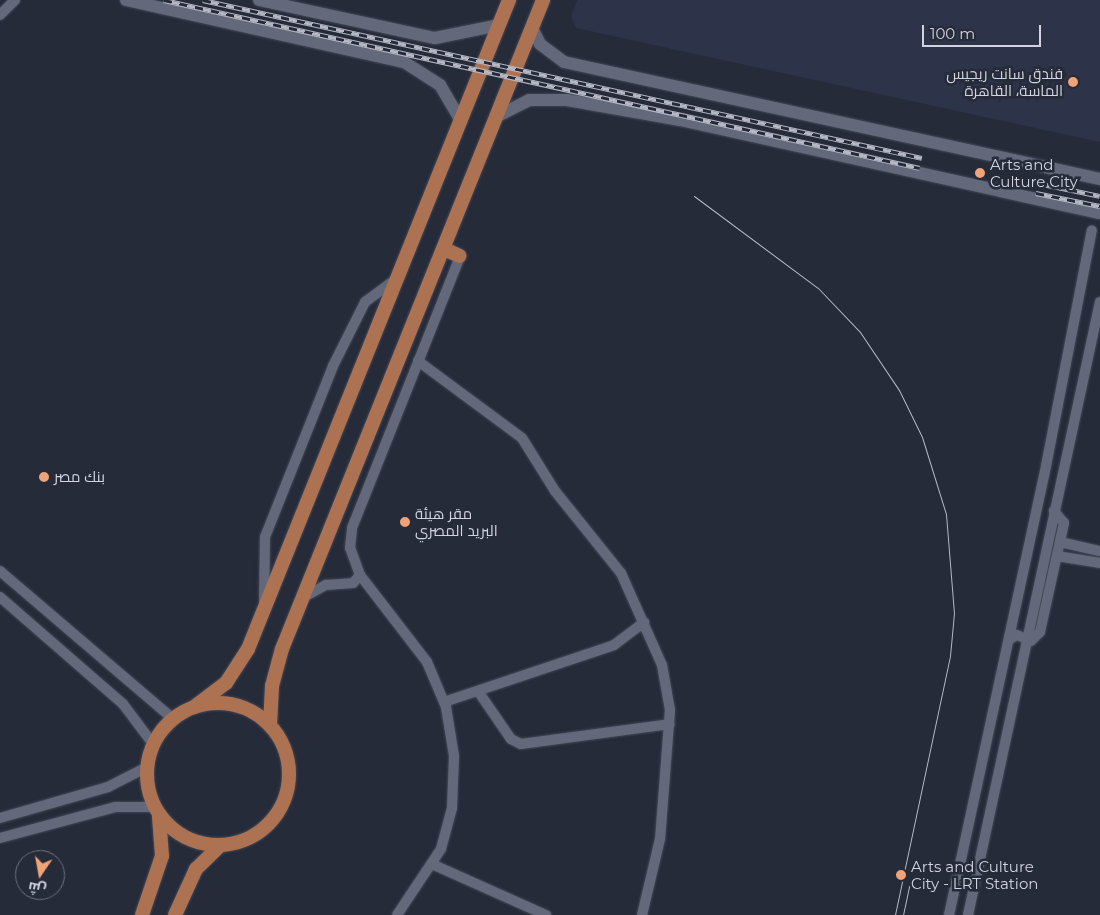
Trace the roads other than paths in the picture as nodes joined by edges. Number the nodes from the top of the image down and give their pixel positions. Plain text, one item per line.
1 (15, 0) edge
2 (126, 0) edge
3 (261, 0) edge
4 (509, 0) edge
5 (543, 0) edge
6 (0, 15) edge
7 (499, 26) junction
8 (532, 28) junction
9 (496, 117) junction
10 (461, 121) junction
11 (1100, 179) edge
12 (1100, 213) edge
13 (1092, 230) dead end
14 (444, 249) junction
15 (460, 256) joint
16 (400, 276) junction
17 (1100, 302) edge
18 (418, 361) junction
19 (1046, 466) junction
20 (1063, 469) junction
21 (1054, 511) junction
22 (1060, 542) junction
23 (1100, 551) edge
24 (1057, 556) junction
25 (1100, 563) edge
26 (0, 571) edge
27 (360, 575) junction
28 (0, 597) edge
29 (304, 597) junction
30 (264, 610) junction
31 (644, 622) junction
32 (1010, 639) junction
33 (1026, 642) junction
34 (478, 691) junction
35 (444, 702) junction
36 (194, 707) junction
37 (173, 719) junction
38 (670, 724) junction
39 (270, 725) junction
40 (153, 744) junction
41 (147, 768) junction
42 (156, 809) junction
43 (0, 818) edge
44 (0, 838) edge
45 (220, 846) junction
46 (434, 866) junction
47 (142, 915) edge
48 (175, 915) edge
49 (397, 915) edge
50 (546, 915) edge
51 (642, 915) edge
52 (949, 915) edge
53 (968, 915) edge

1 - 6 street
2 - 10 street
3 - 7 street
4 - 7 main road
5 - 8 main road
7 - 10 main road
8 - 9 main road
8 - 11 street
9 - 12 street
9 - 14 main road
10 - 16 main road
13 - 19 street
14 - 15 main road
14 - 29 main road
15 - 18 street
16 - 30 main road
16 - 30 street
17 - 20 street
18 - 27 street
18 - 31 street
19 - 20 street
19 - 32 street
20 - 21 street
21 - 22 street
21 - 33 street
22 - 23 street
22 - 24 street
24 - 25 street
24 - 33 street
26 - 37 street
27 - 29 street
27 - 35 street
28 - 40 street
29 - 39 main road
30 - 36 main road
31 - 34 street
31 - 38 street
32 - 33 street
32 - 52 street
33 - 53 street
34 - 35 street
34 - 38 street
35 - 46 street
36 - 37 main road
36 - 39 main road
37 - 40 main road
38 - 51 street
39 - 45 main road
40 - 41 main road
41 - 42 main road
41 - 43 street
42 - 44 street
42 - 45 main road
42 - 47 main road
45 - 48 main road
46 - 49 street
46 - 50 street

